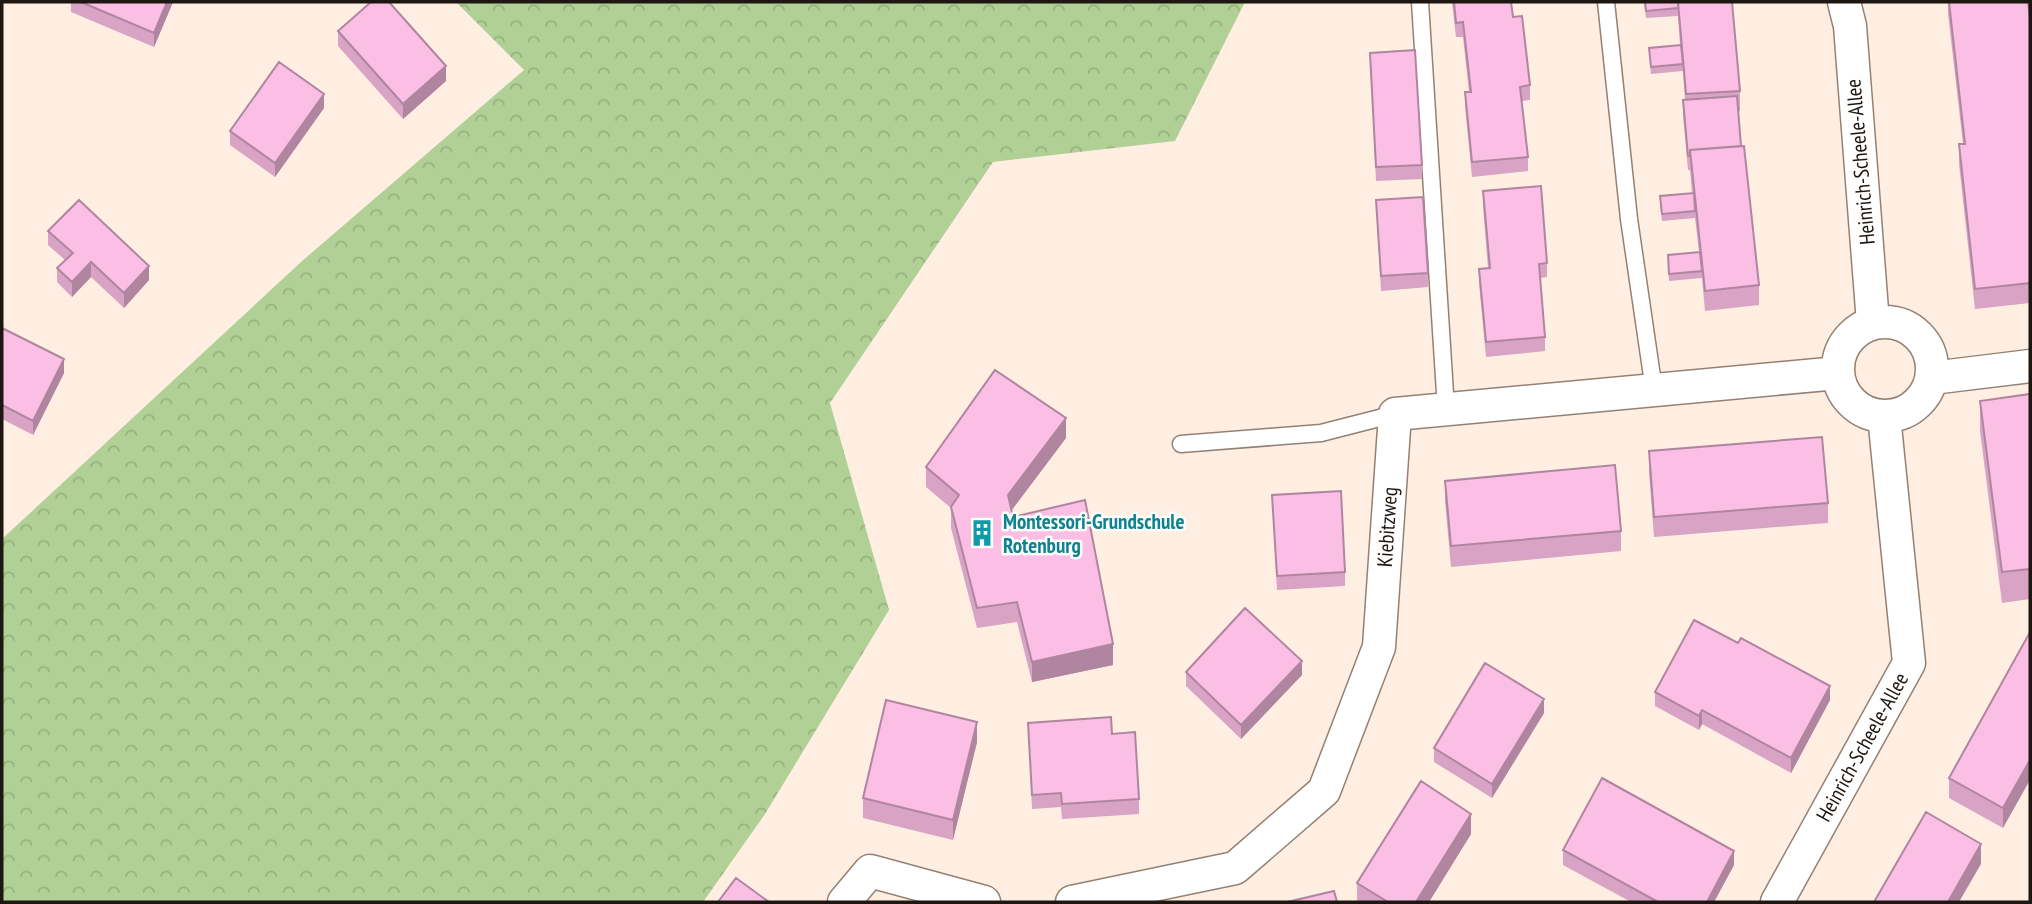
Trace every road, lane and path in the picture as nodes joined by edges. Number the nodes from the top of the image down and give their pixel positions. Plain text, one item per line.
1 (1420, 2) edge
2 (1606, 2) edge
3 (1843, 2) edge
4 (1873, 323) junction
5 (2030, 366) edge
6 (1838, 373) junction
7 (1932, 378) junction
8 (1654, 390) junction
9 (1446, 409) junction
10 (1395, 414) junction
11 (1884, 416) junction
12 (1181, 444) dead end
13 (844, 902) edge
14 (984, 902) edge
15 (1072, 902) edge
16 (1777, 902) edge

1 - 9 lane
2 - 8 lane
3 - 4 street, Heinrich-Scheele-Allee
4 - 6 street
4 - 7 street
5 - 7 street
6 - 8 street
6 - 11 street
7 - 11 street
8 - 9 street
9 - 10 street
10 - 12 lane
10 - 15 street, Kiebitzweg
11 - 16 street, Heinrich-Scheele-Allee
13 - 14 street

